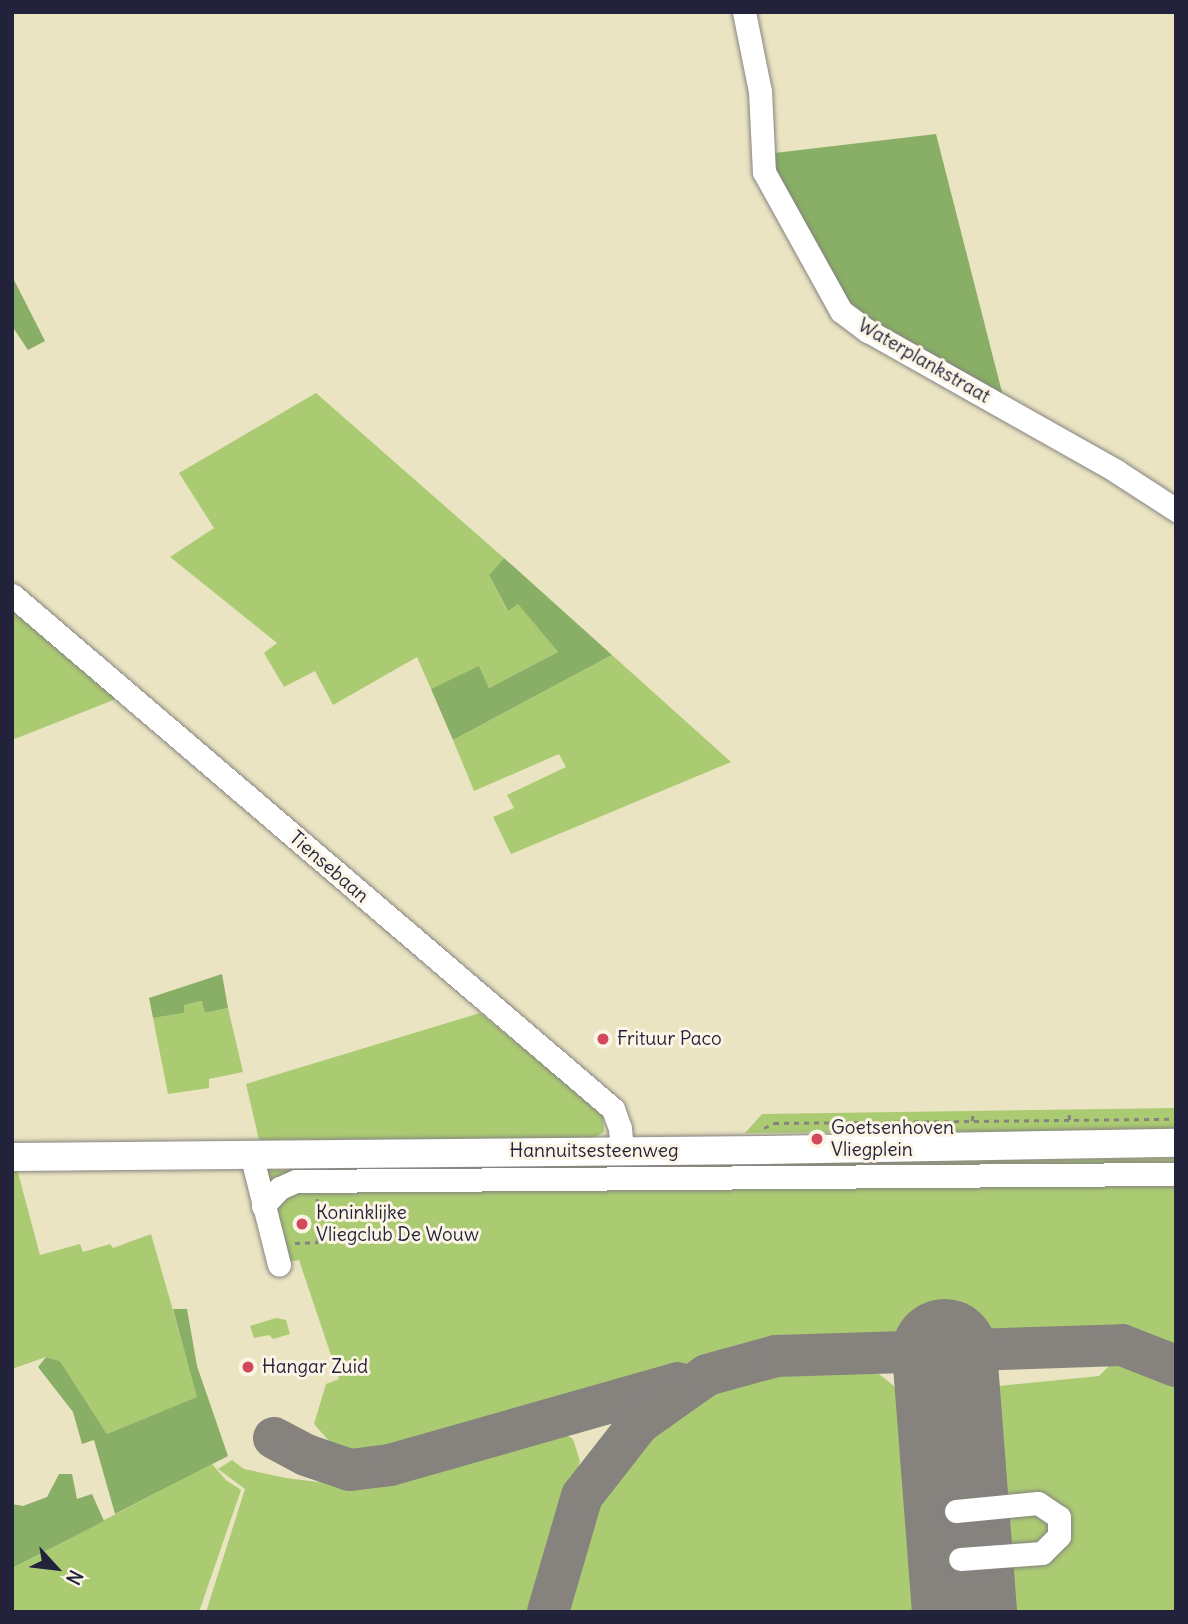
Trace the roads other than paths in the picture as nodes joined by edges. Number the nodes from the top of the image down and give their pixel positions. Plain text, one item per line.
1 (744, 12) edge
2 (1176, 510) edge
3 (12, 595) edge
4 (1176, 1143) edge
5 (622, 1152) junction
6 (251, 1154) junction
7 (12, 1157) edge
8 (1176, 1174) edge
9 (263, 1206) junction
10 (277, 1255) road end
11 (956, 1511) dead end
12 (960, 1559) dead end

1 - 2 street, Waterplankstraat
3 - 5 street, Tiensebaan
4 - 5 main road, Hannuitsesteenweg
5 - 6 main road, Hannuitsesteenweg
6 - 7 main road, Hannuitsesteenweg
6 - 9 street
8 - 9 street
9 - 10 street
11 - 12 street

